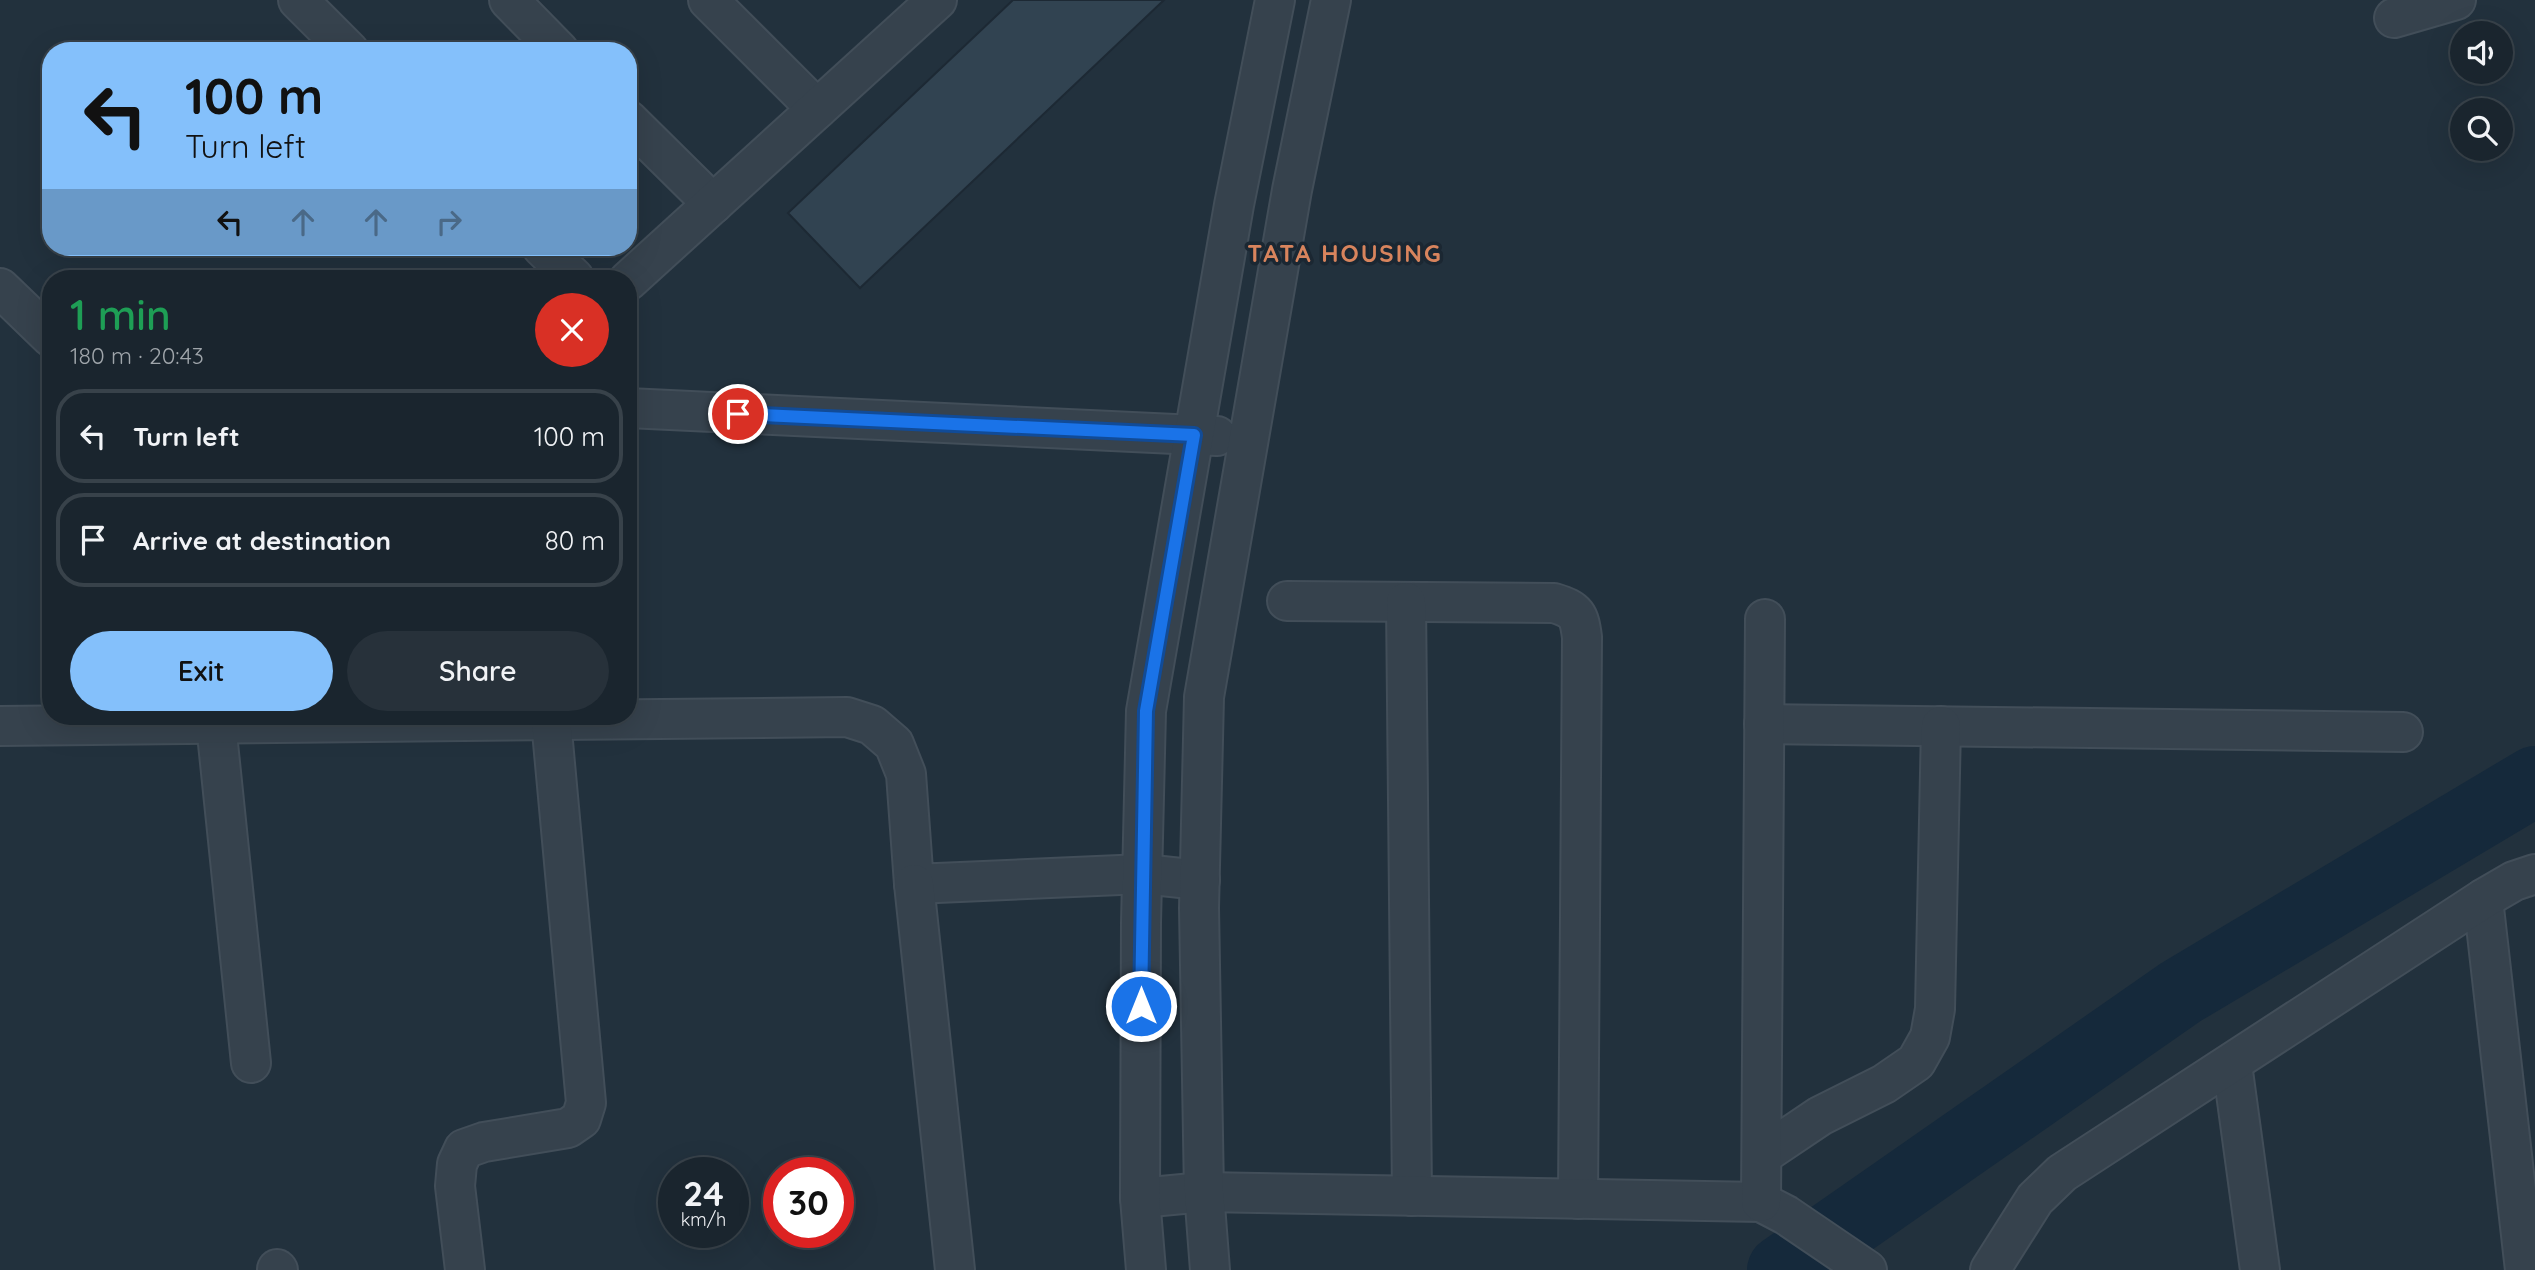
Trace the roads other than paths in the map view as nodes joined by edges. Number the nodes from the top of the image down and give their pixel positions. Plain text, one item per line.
1 (298, 0) edge
2 (509, 0) edge
3 (708, 0) edge
4 (937, 0) edge
5 (1275, 0) edge
6 (1331, 0) edge
7 (2456, 0) edge
8 (2394, 18) dead end
9 (340, 42) edge
10 (550, 42) edge
11 (817, 109) junction
12 (637, 129) edge
13 (713, 204) junction
14 (551, 256) edge
15 (566, 270) edge
16 (637, 273) edge
17 (0, 288) edge
18 (42, 328) edge
19 (637, 408) edge
20 (1194, 435) junction
21 (1249, 438) junction
22 (1287, 601) dead end
23 (1406, 602) junction
24 (1765, 620) dead end
25 (637, 719) edge
26 (1764, 724) junction
27 (108, 725) edge
28 (216, 725) edge
29 (551, 725) edge
30 (0, 726) edge
31 (1941, 726) junction
32 (2403, 732) dead end
33 (1143, 874) junction
34 (2535, 874) edge
35 (1200, 880) junction
36 (914, 884) junction
37 (2483, 899) junction
38 (251, 1063) dead end
39 (2232, 1064) junction
40 (1762, 1155) junction
41 (1204, 1192) junction
42 (1412, 1196) junction
43 (1140, 1198) junction
44 (1578, 1199) junction
45 (1773, 1208) junction
46 (1856, 1263) edge
47 (465, 1270) edge
48 (955, 1270) edge
49 (1146, 1270) edge
50 (1210, 1270) edge
51 (1990, 1270) edge
52 (2260, 1270) edge
53 (2525, 1270) edge

1 - 9 street
2 - 10 street
3 - 11 street
4 - 11 street
5 - 20 street
6 - 21 street
7 - 8 street
11 - 13 street
12 - 13 street
13 - 16 street
14 - 15 street
17 - 18 street
19 - 20 street
20 - 21 street
20 - 33 street
21 - 35 street
22 - 23 street
23 - 42 street
23 - 44 street
24 - 26 street
25 - 36 street
26 - 31 street
26 - 40 street
27 - 30 street
28 - 38 street
29 - 47 street
31 - 32 street
31 - 40 street
33 - 35 street
33 - 36 street
33 - 43 street
34 - 37 street
35 - 41 street
36 - 48 street
37 - 39 street
37 - 53 street
39 - 51 street
39 - 52 street
40 - 45 street
41 - 42 street
41 - 43 street
41 - 50 street
42 - 44 street
43 - 49 street
44 - 45 street
45 - 46 street

